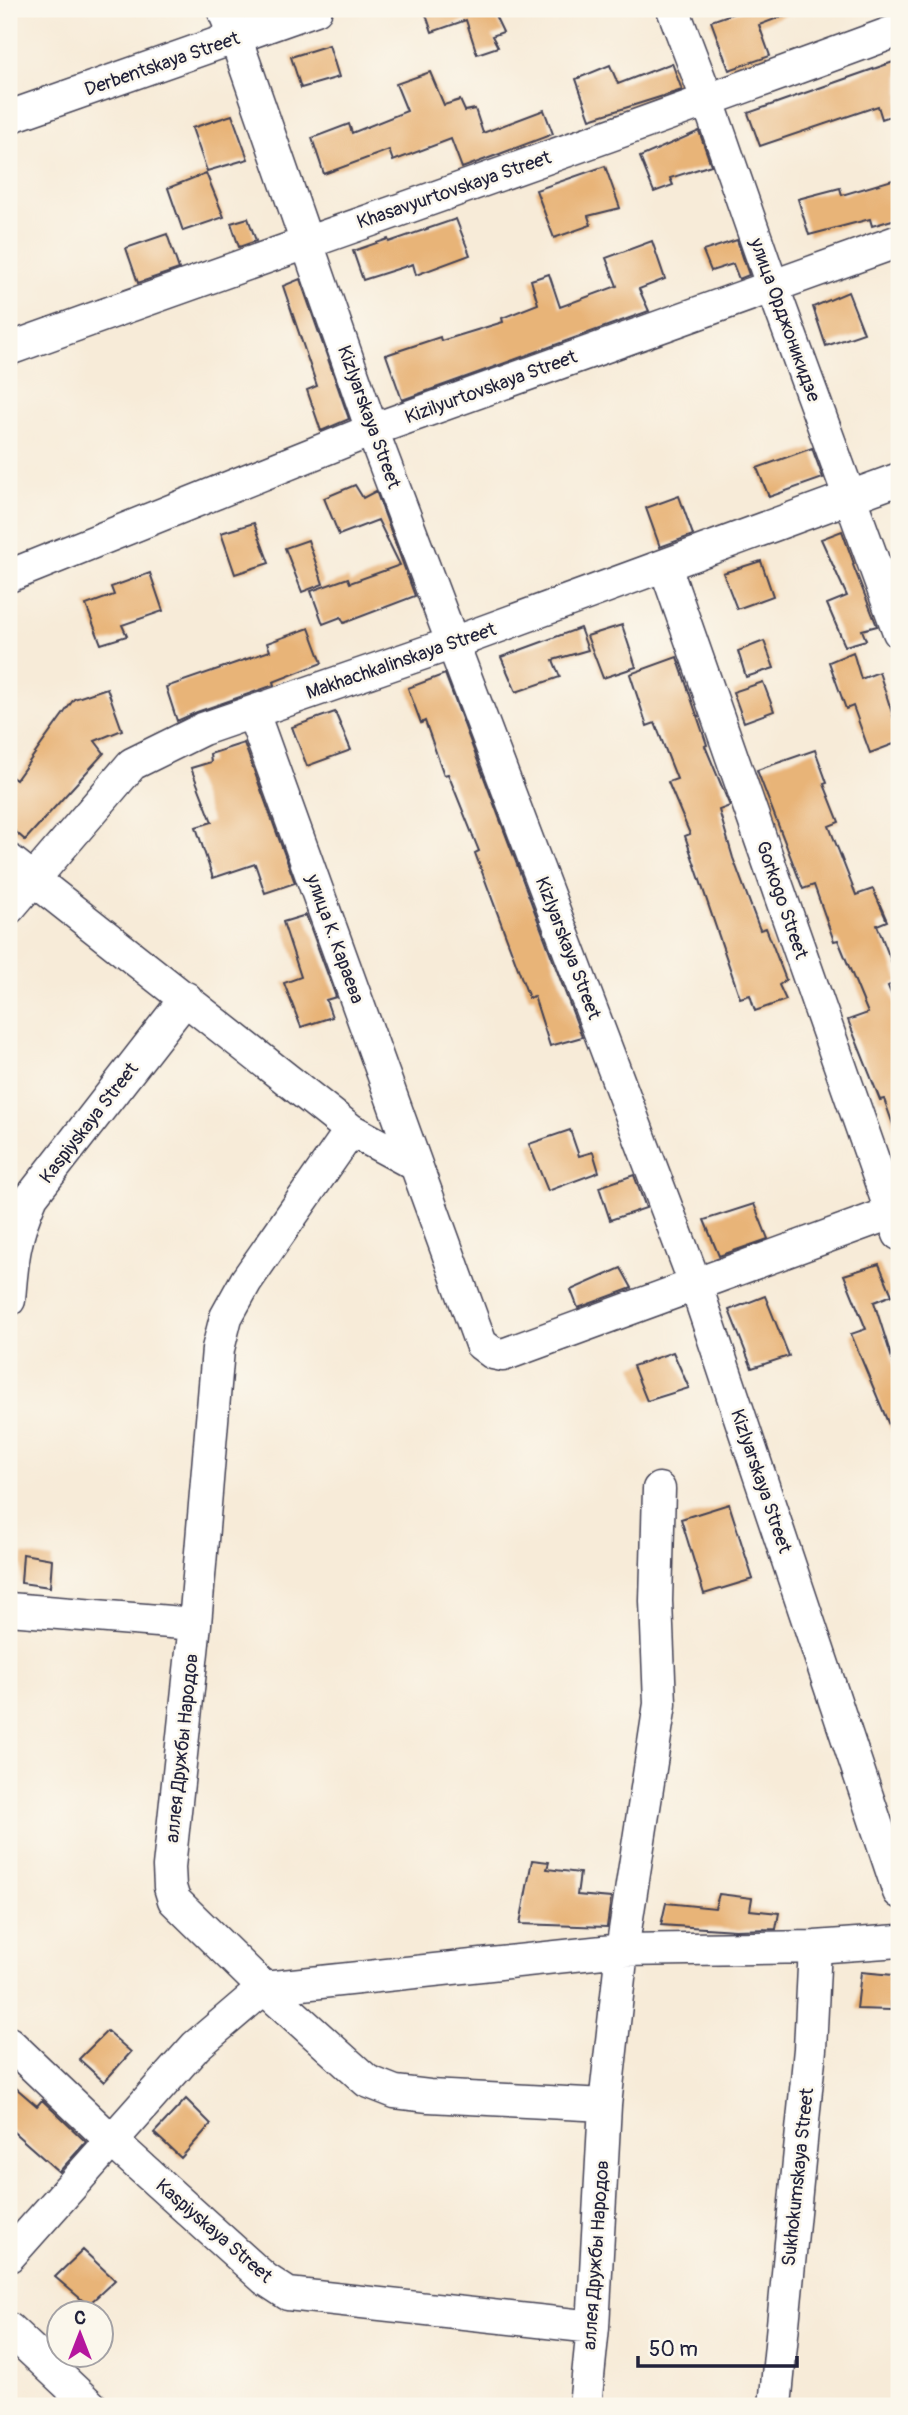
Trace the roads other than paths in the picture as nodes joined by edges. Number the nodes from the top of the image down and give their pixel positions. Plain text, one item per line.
1 (223, 9) edge
2 (316, 9) edge
3 (673, 9) edge
4 (899, 30) edge
5 (236, 38) junction
6 (708, 101) junction
7 (9, 117) edge
8 (307, 241) junction
9 (899, 241) edge
10 (772, 285) junction
11 (9, 349) edge
12 (372, 430) junction
13 (899, 479) edge
14 (850, 497) junction
15 (664, 566) junction
16 (9, 576) edge
17 (899, 632) edge
18 (453, 643) junction
19 (253, 713) junction
20 (9, 860) edge
21 (33, 880) junction
22 (9, 908) edge
23 (186, 998) junction
24 (351, 1129) junction
25 (416, 1165) junction
26 (897, 1219) edge
27 (696, 1286) junction
28 (9, 1300) edge
29 (659, 1489) dead end
30 (9, 1609) edge
31 (195, 1624) junction
32 (899, 1892) edge
33 (899, 1941) edge
34 (815, 1947) junction
35 (622, 1950) junction
36 (264, 1988) junction
37 (9, 2043) edge
38 (605, 2105) junction
39 (112, 2141) junction
40 (9, 2256) edge
41 (593, 2327) junction
42 (9, 2329) edge
43 (91, 2406) edge
44 (585, 2406) edge
45 (775, 2406) edge

1 - 5 street, Kizlyarskaya Street
2 - 5 street, Derbentskaya Street
3 - 6 street, улица Орджоникидзе
4 - 6 street, Khasavyurtovskaya Street
5 - 7 street, Derbentskaya Street
5 - 8 street, Kizlyarskaya Street
6 - 8 street, Khasavyurtovskaya Street
6 - 10 street, улица Орджоникидзе
8 - 11 street, Khasavyurtovskaya Street
8 - 12 street, Kizlyarskaya Street
9 - 10 street, Kizilyurtovskaya Street
10 - 12 street, Kizilyurtovskaya Street
10 - 14 street, улица Орджоникидзе
12 - 16 street, Kizilyurtovskaya Street
12 - 18 street, Kizlyarskaya Street
13 - 14 street, Makhachkalinskaya Street
14 - 15 street, Makhachkalinskaya Street
14 - 17 street, улица Орджоникидзе
15 - 18 street, Makhachkalinskaya Street
15 - 26 street, Gorkogo Street
18 - 19 street, Makhachkalinskaya Street
18 - 27 street, Kizlyarskaya Street
19 - 21 street, Makhachkalinskaya Street
19 - 25 street, улица К. Караева
20 - 21 street
21 - 22 street, Makhachkalinskaya Street
21 - 23 street
23 - 24 street
23 - 28 street, Kaspiyskaya Street
24 - 25 street
24 - 31 street, аллея Дружбы Народов
25 - 27 street, улица К. Караева
26 - 27 street
27 - 32 street, Kizlyarskaya Street
29 - 35 street, аллея Дружбы Народов
30 - 31 street
31 - 36 street, аллея Дружбы Народов
33 - 34 street
34 - 35 street
34 - 45 street, Sukhokumskaya Street
35 - 36 street
35 - 38 street, аллея Дружбы Народов
36 - 38 street, аллея Дружбы Народов
36 - 39 street
37 - 39 street, Kaspiyskaya Street
38 - 41 street, аллея Дружбы Народов
39 - 40 street
39 - 41 street, Kaspiyskaya Street
41 - 44 street, аллея Дружбы Народов
42 - 43 street

